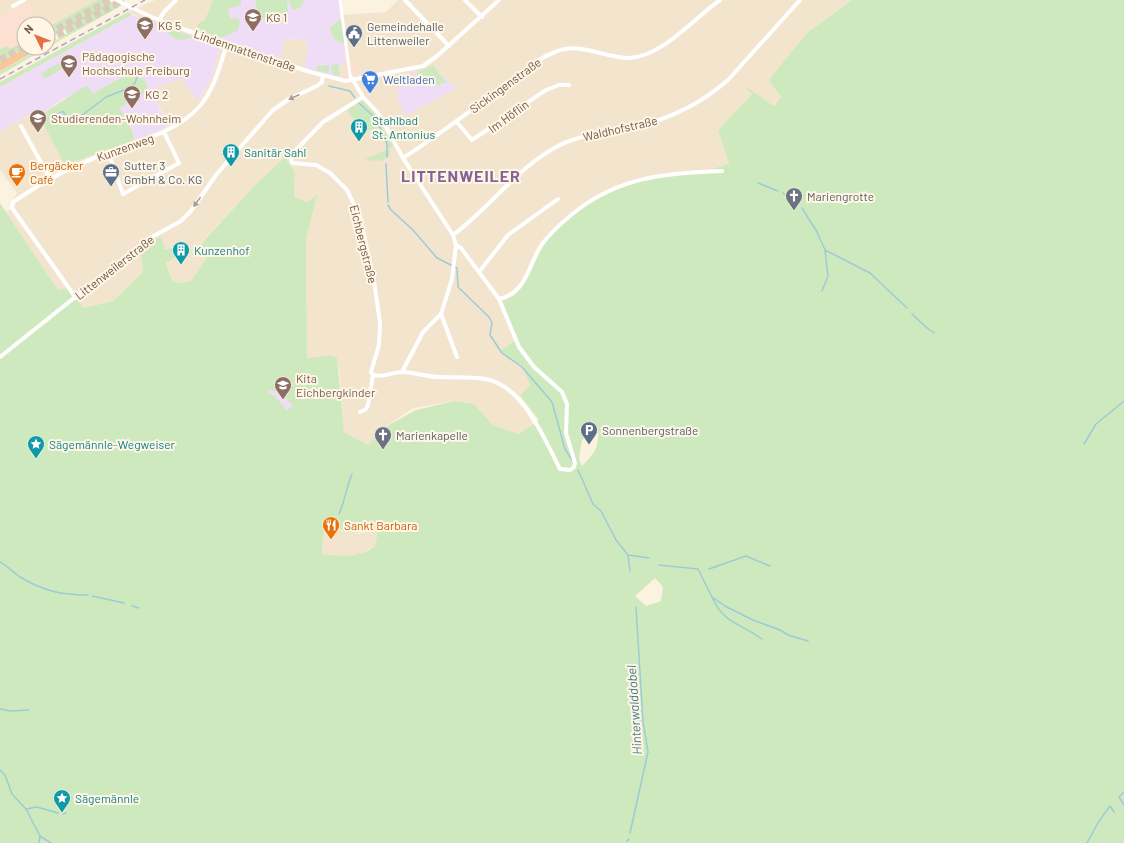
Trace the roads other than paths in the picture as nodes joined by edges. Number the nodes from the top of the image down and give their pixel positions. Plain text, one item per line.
1 (24, 0) edge
2 (117, 0) edge
3 (176, 0) edge
4 (340, 0) edge
5 (405, 0) edge
6 (466, 0) edge
7 (499, 0) edge
8 (720, 0) edge
9 (800, 0) edge
10 (18, 1) edge
11 (13, 6) dead end
12 (482, 17) junction
13 (159, 20) junction
14 (227, 44) junction
15 (449, 46) junction
16 (19, 56) tunnel mouth
17 (0, 67) edge
18 (323, 76) junction
19 (353, 80) junction
20 (569, 85) dead end
21 (363, 97) junction
22 (456, 121) junction
23 (21, 126) dead end
24 (164, 132) junction
25 (108, 152) junction
26 (403, 158) junction
27 (722, 171) dead end
28 (50, 179) junction
29 (558, 199) dead end
30 (453, 235) junction
31 (456, 245) junction
32 (479, 272) junction
33 (76, 298) junction
34 (499, 299) junction
35 (441, 314) junction
36 (0, 357) edge
37 (457, 357) dead end
38 (402, 372) junction
39 (373, 375) junction
40 (360, 412) dead end

1 - 10 street
2 - 13 street, Lindenmattenstraße
3 - 13 street
4 - 19 street
5 - 15 street
6 - 12 street
7 - 12 street
8 - 22 street, Sickingenstraße
9 - 30 street, Waldhofstraße
10 - 11 street
12 - 15 street
13 - 14 street, Lindenmattenstraße
14 - 18 street, Lindenmattenstraße
14 - 24 street, Kunzenweg
15 - 19 street
16 - 17 highway
18 - 19 street, Lindenmattenstraße
18 -> 33 street, Littenweilerstraße
19 - 21 street
20 - 22 street, Im Höflin
21 - 26 street
21 - 39 street, Eichbergstraße
22 - 26 street, Sickingenstraße
23 - 28 street
24 - 25 street, Kunzenweg
24 - 25 street
25 - 28 street, Kunzenweg
26 - 30 street
27 - 34 street
28 - 33 street, Kunzenweg
29 - 32 street
30 - 31 street
31 - 32 street
31 - 35 street
32 - 34 street
33 - 36 street, Littenweilerstraße
34 - 38 street
35 - 37 street
35 - 38 street
38 - 39 street
39 - 40 street, Eichbergstraße

